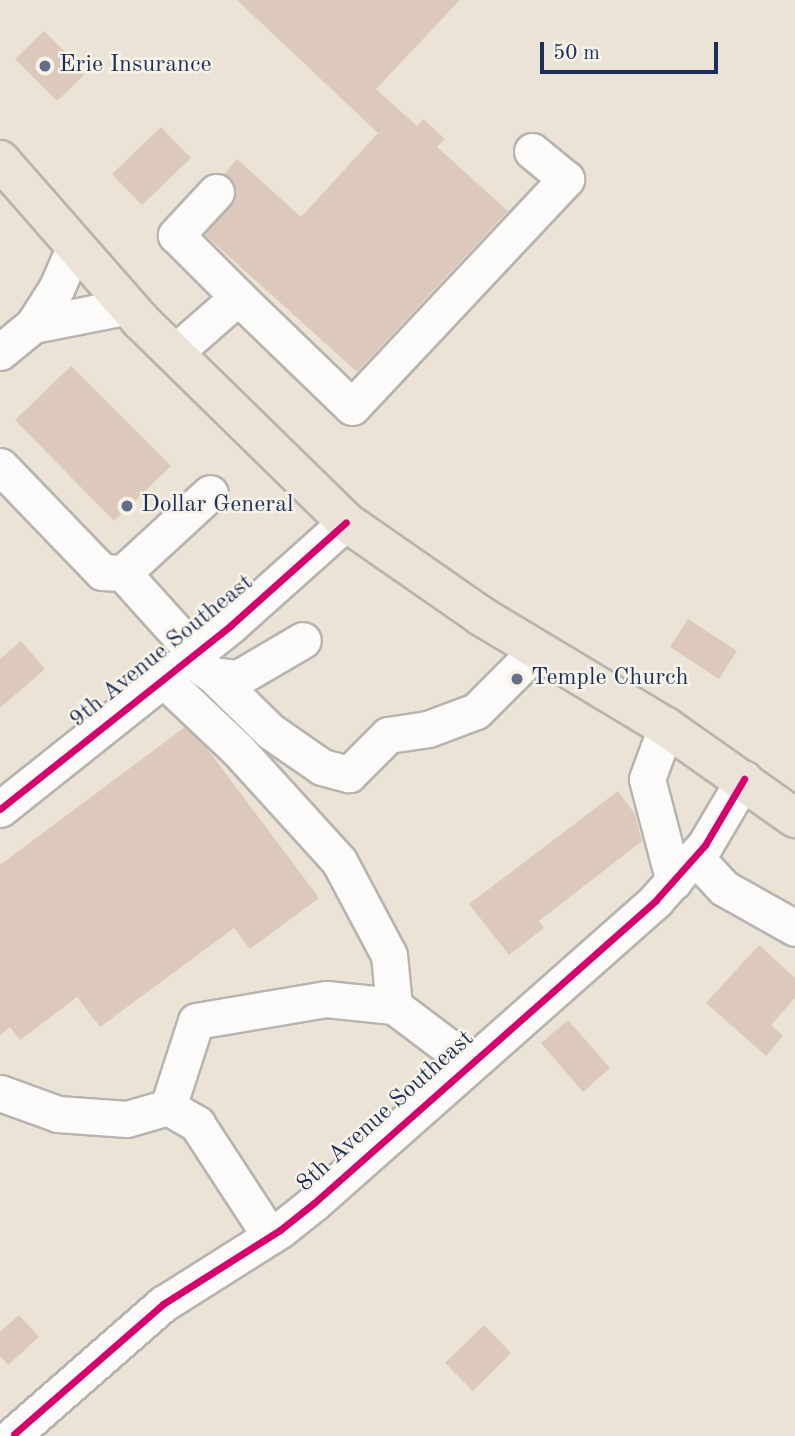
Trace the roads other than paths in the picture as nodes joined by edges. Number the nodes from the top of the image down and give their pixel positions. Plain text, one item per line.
1 (532, 151) dead end
2 (0, 160) edge
3 (216, 192) dead end
4 (75, 246) junction
5 (237, 296) junction
6 (129, 306) junction
7 (33, 325) junction
8 (0, 352) edge
9 (173, 354) junction
10 (0, 466) edge
11 (210, 493) dead end
12 (345, 522) junction
13 (123, 573) junction
14 (303, 640) dead end
15 (537, 650) junction
16 (190, 666) junction
17 (666, 727) junction
18 (744, 779) junction
19 (0, 808) edge
20 (795, 818) edge
21 (685, 870) junction
22 (795, 928) edge
23 (394, 1006) junction
24 (464, 1069) junction
25 (0, 1093) edge
26 (168, 1107) junction
27 (270, 1236) junction
28 (13, 1435) edge

1 - 5 street
2 - 4 main road
3 - 5 street
4 - 6 main road
4 - 7 street
5 - 9 street
6 - 7 street
6 - 9 main road
7 - 8 street
9 - 12 main road
10 - 13 street
11 - 13 street
12 - 15 main road
12 - 16 street, 9th Avenue Southeast
13 - 16 street
14 - 16 street
15 - 16 street
15 - 17 main road
16 - 19 street, 9th Avenue Southeast
16 - 23 street
17 - 18 main road
17 - 21 street
18 - 20 main road
18 - 21 street, 8th Avenue Southeast
21 - 22 street
21 - 24 street, 8th Avenue Southeast
23 - 24 street
23 - 26 street
24 - 27 street, 8th Avenue Southeast
25 - 26 street
26 - 27 street
27 - 28 street, 8th Avenue Southeast

